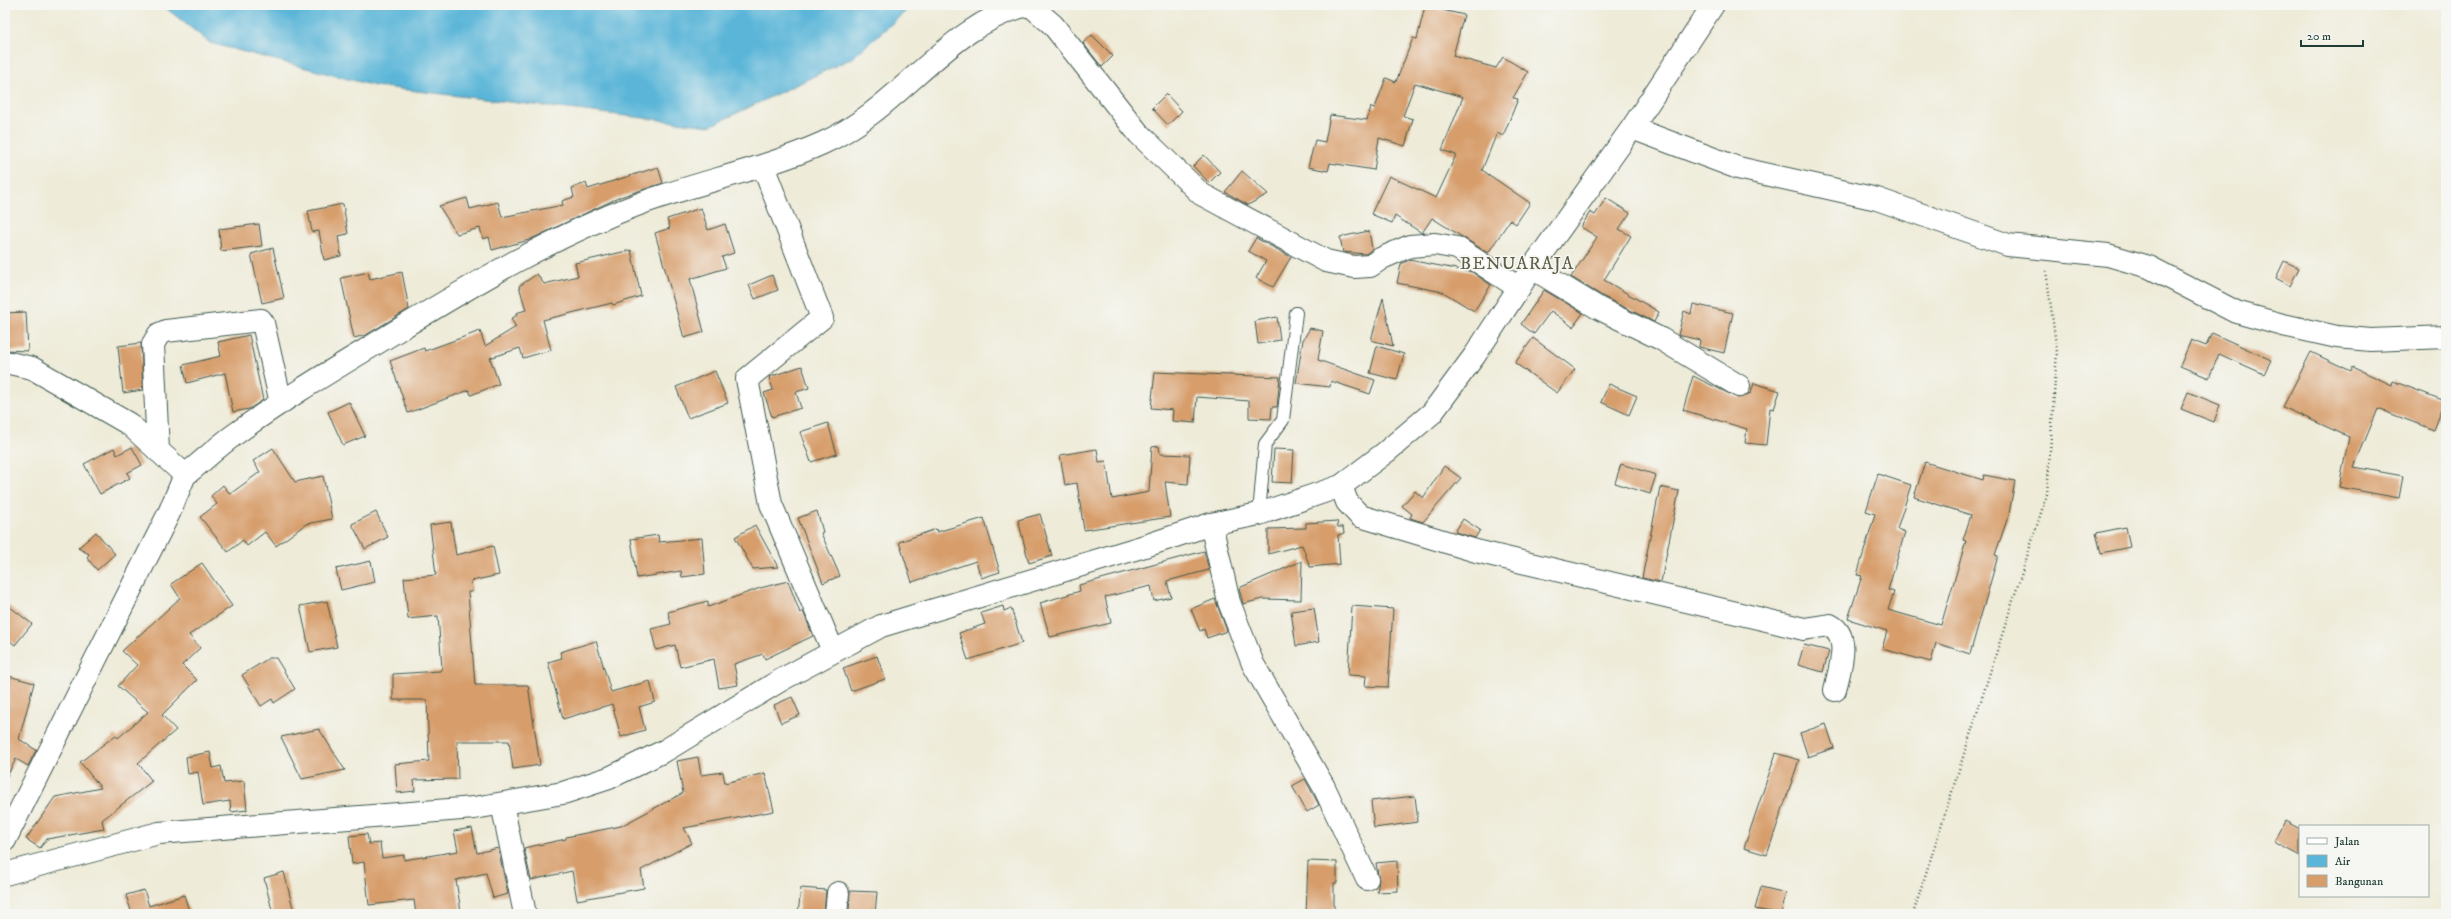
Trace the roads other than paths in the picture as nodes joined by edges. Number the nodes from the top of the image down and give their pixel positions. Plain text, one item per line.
1 (1029, 5) edge
2 (1713, 5) edge
3 (1632, 128) junction
4 (763, 166) junction
5 (1532, 268) junction
6 (1519, 288) junction
7 (1296, 313) dead end
8 (2446, 337) edge
9 (5, 362) edge
10 (1739, 386) dead end
11 (281, 403) junction
12 (158, 451) junction
13 (185, 475) junction
14 (1341, 486) junction
15 (1259, 514) junction
16 (1210, 524) junction
17 (833, 651) junction
18 (1835, 690) dead end
19 (502, 804) junction
20 (5, 840) edge
21 (5, 874) edge
22 (1367, 879) dead end
23 (838, 893) dead end
24 (525, 914) edge
25 (836, 914) edge

1 - 4 street
1 - 6 street
2 - 3 street
3 - 5 street
3 - 8 street
4 - 11 street
4 - 17 street
5 - 6 street
5 - 10 street
6 - 14 street
7 - 15 lane
9 - 12 street
11 - 12 street
11 - 13 street
12 - 13 street
13 - 20 street
14 - 15 street
14 - 18 street
15 - 16 street
16 - 17 street
16 - 22 street
17 - 19 street
19 - 21 street
19 - 24 street
23 - 25 street

